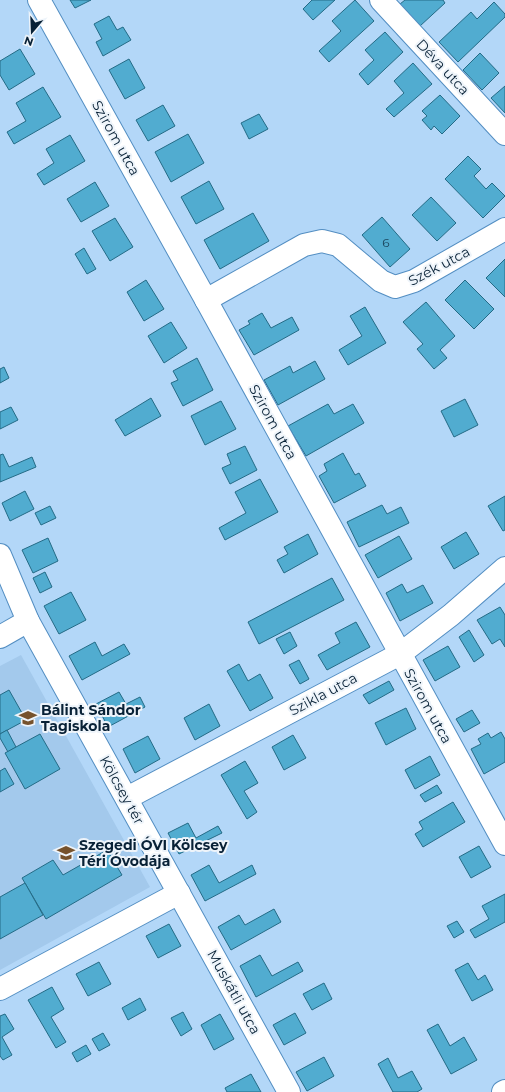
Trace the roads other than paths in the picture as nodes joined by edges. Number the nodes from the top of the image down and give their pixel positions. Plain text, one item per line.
1 (39, 0) edge
2 (381, 0) edge
3 (505, 134) edge
4 (505, 229) edge
5 (206, 300) junction
6 (0, 555) edge
7 (504, 571) edge
8 (28, 621) junction
9 (0, 637) edge
10 (400, 654) junction
11 (127, 798) junction
12 (505, 844) edge
13 (179, 893) junction
14 (0, 989) edge
15 (289, 1092) edge

1 - 5 street, Szirom utca
2 - 3 street, Déva utca
4 - 5 street, Szék utca
5 - 10 street, Szirom utca
6 - 8 street, Kölcsey tér
7 - 10 street, Szikla utca
8 - 9 street
8 - 11 street, Kölcsey tér
10 - 11 street, Szikla utca
10 - 12 street, Szirom utca
11 - 13 street, Kölcsey tér
13 - 14 street
13 - 15 street, Muskátli utca

